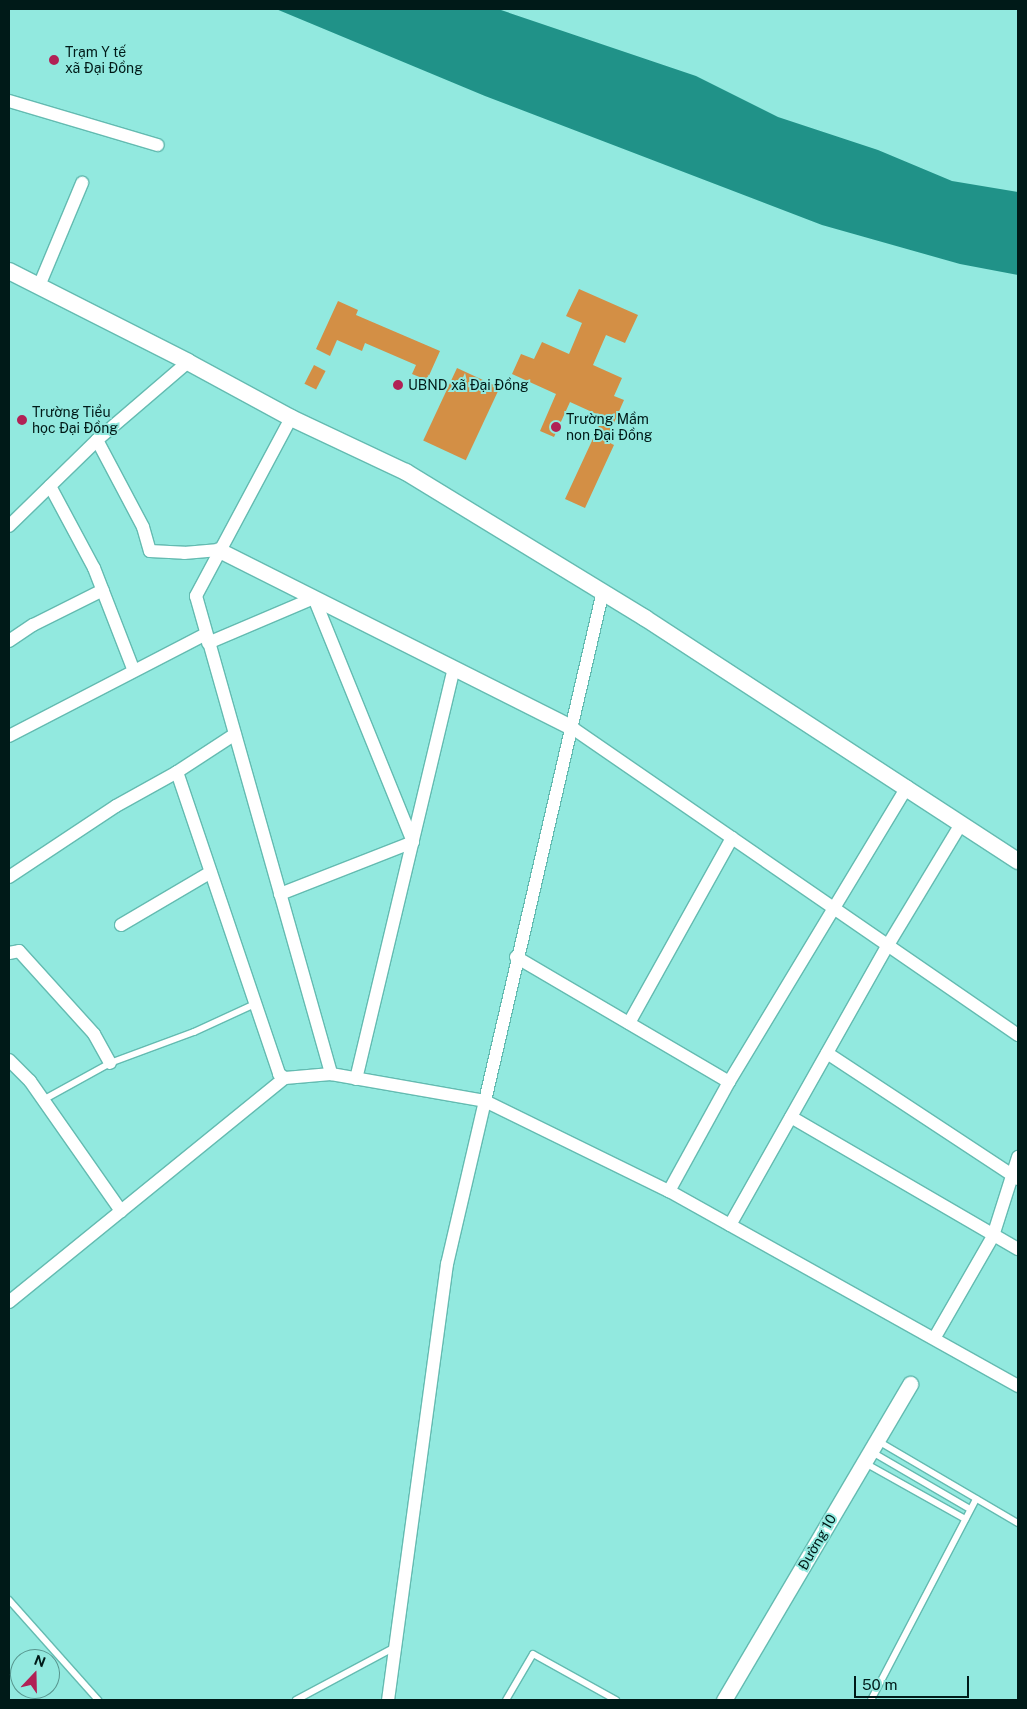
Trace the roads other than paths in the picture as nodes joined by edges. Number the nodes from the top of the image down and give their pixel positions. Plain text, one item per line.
1 (9, 101) edge
2 (158, 145) dead end
3 (82, 183) dead end
4 (9, 271) edge
5 (39, 286) junction
6 (188, 362) junction
7 (292, 418) junction
8 (96, 440) junction
9 (50, 486) junction
10 (9, 526) edge
11 (220, 550) junction
12 (103, 590) junction
13 (603, 591) junction
14 (314, 598) junction
15 (207, 638) junction
16 (9, 641) edge
17 (454, 668) junction
18 (134, 671) junction
19 (571, 727) junction
20 (234, 734) junction
21 (9, 736) edge
22 (177, 772) junction
23 (907, 787) junction
24 (961, 824) junction
25 (732, 838) junction
26 (413, 842) junction
27 (1018, 861) edge
28 (211, 872) junction
29 (9, 877) edge
30 (280, 894) junction
31 (834, 907) junction
32 (121, 925) dead end
33 (888, 945) junction
34 (9, 953) edge
35 (516, 957) junction
36 (255, 1004) junction
37 (629, 1023) junction
38 (1018, 1035) edge
39 (827, 1053) junction
40 (9, 1060) edge
41 (110, 1063) junction
42 (331, 1074) junction
43 (285, 1078) junction
44 (356, 1079) junction
45 (729, 1082) junction
46 (43, 1100) junction
47 (485, 1101) junction
48 (791, 1117) junction
49 (1018, 1157) edge
50 (1015, 1177) edge
51 (669, 1191) junction
52 (121, 1211) junction
53 (730, 1225) junction
54 (994, 1234) junction
55 (1018, 1249) edge
56 (9, 1302) edge
57 (935, 1336) junction
58 (910, 1384) dead end
59 (1018, 1386) edge
60 (870, 1451) junction
61 (976, 1499) junction
62 (970, 1509) junction
63 (965, 1519) junction
64 (1018, 1523) edge
65 (9, 1600) edge
66 (393, 1648) junction
67 (98, 1700) edge
68 (296, 1700) edge
69 (388, 1700) edge
70 (506, 1700) edge
71 (616, 1700) edge
72 (724, 1700) edge
73 (871, 1700) edge

1 - 2 street
3 - 5 street
4 - 5 main road
5 - 6 main road
6 - 7 main road
6 - 8 street
7 - 11 street
7 - 13 main road
8 - 9 street
8 - 11 street
9 - 10 street
9 - 12 street
11 - 14 street
11 - 15 street
12 - 16 street
12 - 18 street
13 - 19 street
13 - 23 main road
14 - 15 street
14 - 17 street
14 - 26 street
15 - 18 street
15 - 20 street
17 - 19 street
17 - 26 street
18 - 21 street
19 - 25 street
19 - 35 street
20 - 22 street
20 - 30 street
22 - 28 street
22 - 29 street
23 - 24 main road
23 - 31 street
24 - 27 main road
24 - 33 street
25 - 31 street
25 - 37 street
26 - 30 street
26 - 44 street
28 - 32 street
28 - 36 street
30 - 42 street
31 - 33 street
31 - 45 street
33 - 38 street
33 - 39 street
34 - 41 street
35 - 37 street
35 - 47 street
36 - 41 lane
36 - 43 street
37 - 45 street
39 - 48 street
39 - 50 street
40 - 46 street
41 - 46 lane
42 - 43 street
42 - 44 street
43 - 52 street
44 - 47 street
45 - 51 street
46 - 52 street
47 - 51 street
47 - 66 street
48 - 53 street
48 - 54 street
49 - 50 street
50 - 54 street
51 - 53 street
52 - 56 street
53 - 57 street
54 - 55 street
54 - 57 street
57 - 59 street
58 - 60 street, Đường 10
60 - 61 lane
60 - 62 lane
60 - 63 lane
60 - 72 street, Đường 10
61 - 62 lane
61 - 64 lane
62 - 63 lane
63 - 73 lane
65 - 67 lane
66 - 68 lane
66 - 69 street
70 - 71 lane

